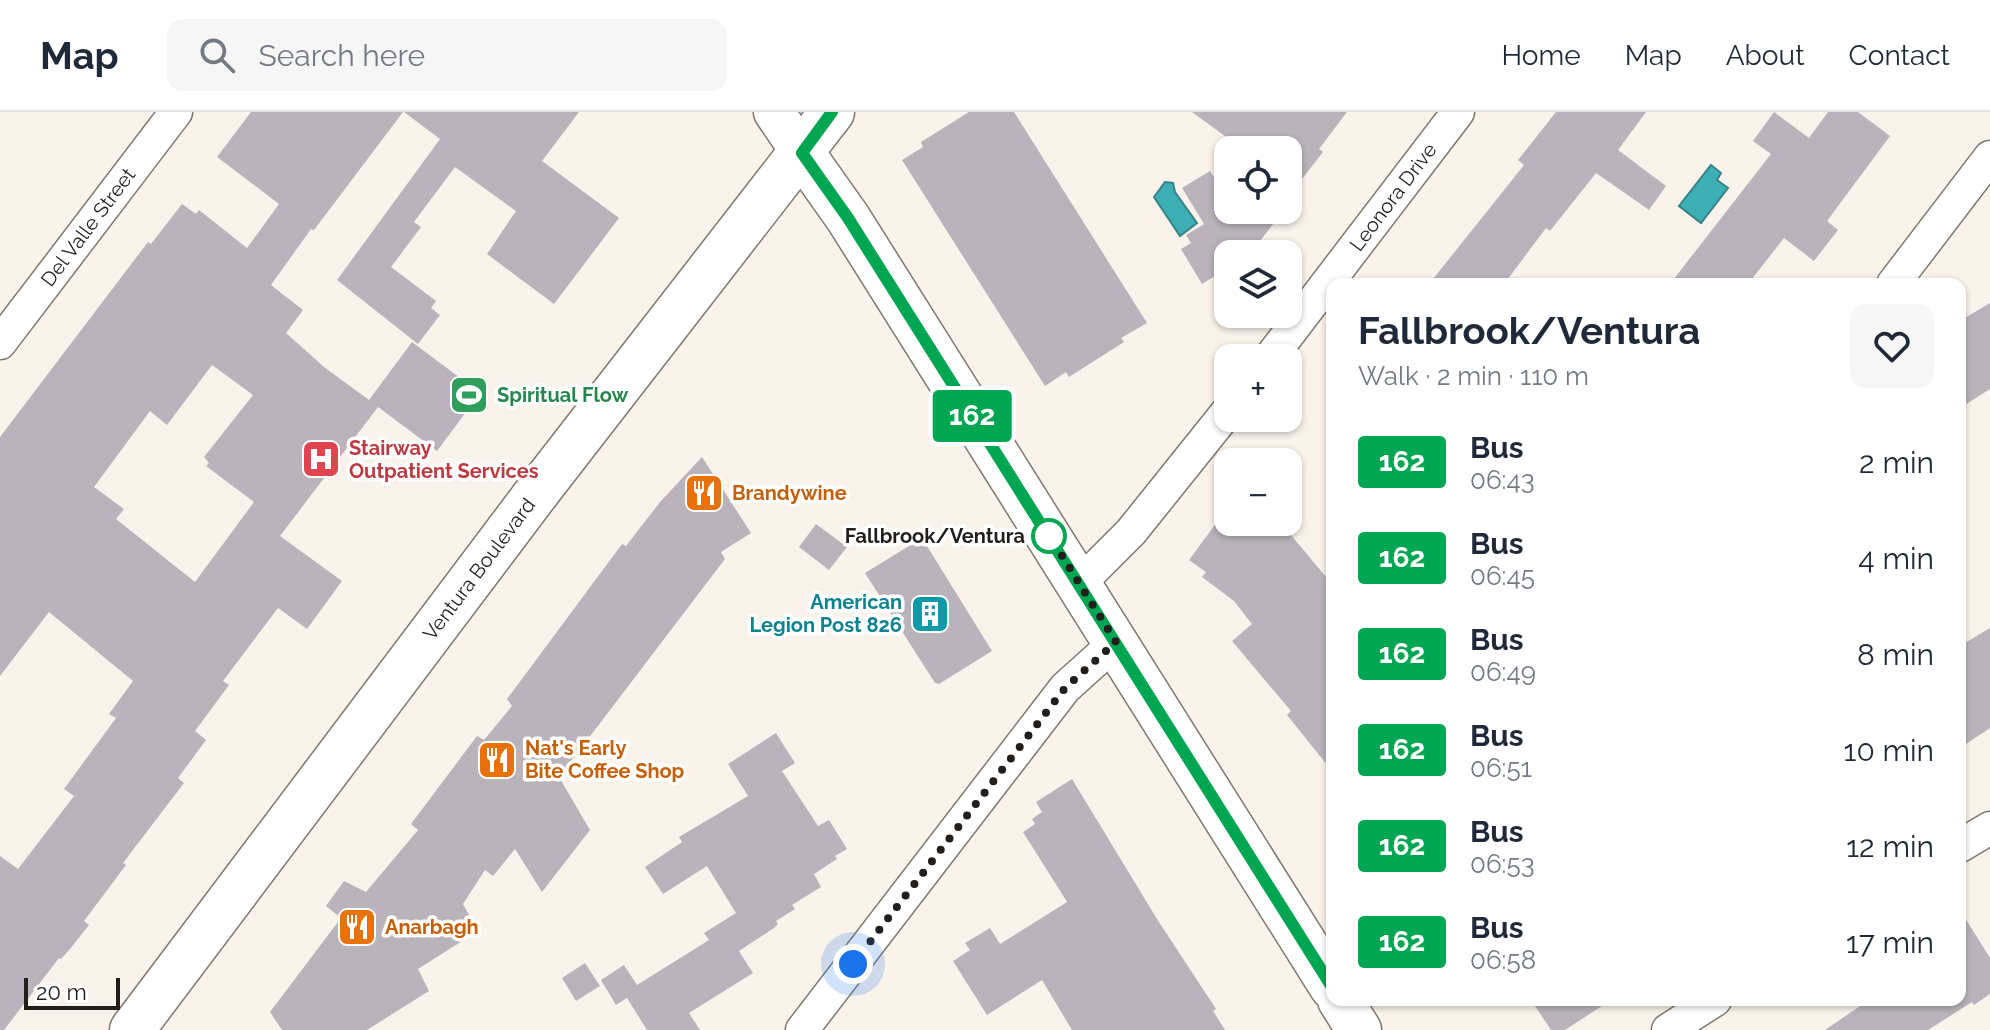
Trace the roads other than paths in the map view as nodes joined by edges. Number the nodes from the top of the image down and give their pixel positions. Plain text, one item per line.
1 (176, 112) edge
2 (774, 112) edge
3 (832, 112) edge
4 (1458, 112) edge
5 (802, 153) junction
6 (1990, 157) edge
7 (1331, 278) edge
8 (1898, 278) edge
9 (1326, 285) edge
10 (0, 343) edge
11 (1281, 344) edge
12 (1214, 428) edge
13 (1080, 583) junction
14 (1116, 642) junction
15 (1990, 828) edge
16 (1966, 842) edge
17 (1326, 977) edge
18 (1344, 1006) edge
19 (1706, 1006) edge
20 (132, 1030) edge
21 (802, 1030) edge
22 (1359, 1030) edge
23 (1668, 1030) edge

1 - 10 street, Del Valle Street
2 - 5 street
3 - 5 main road, Ventura Boulevard
4 - 7 street, Leonora Drive
5 - 13 main road
5 - 20 main road, Ventura Boulevard
6 - 8 street
9 - 11 street, Leonora Drive
12 - 13 street
13 - 14 main road
14 - 17 main road
14 - 21 street
15 - 16 street
18 - 22 main road
19 - 23 street

